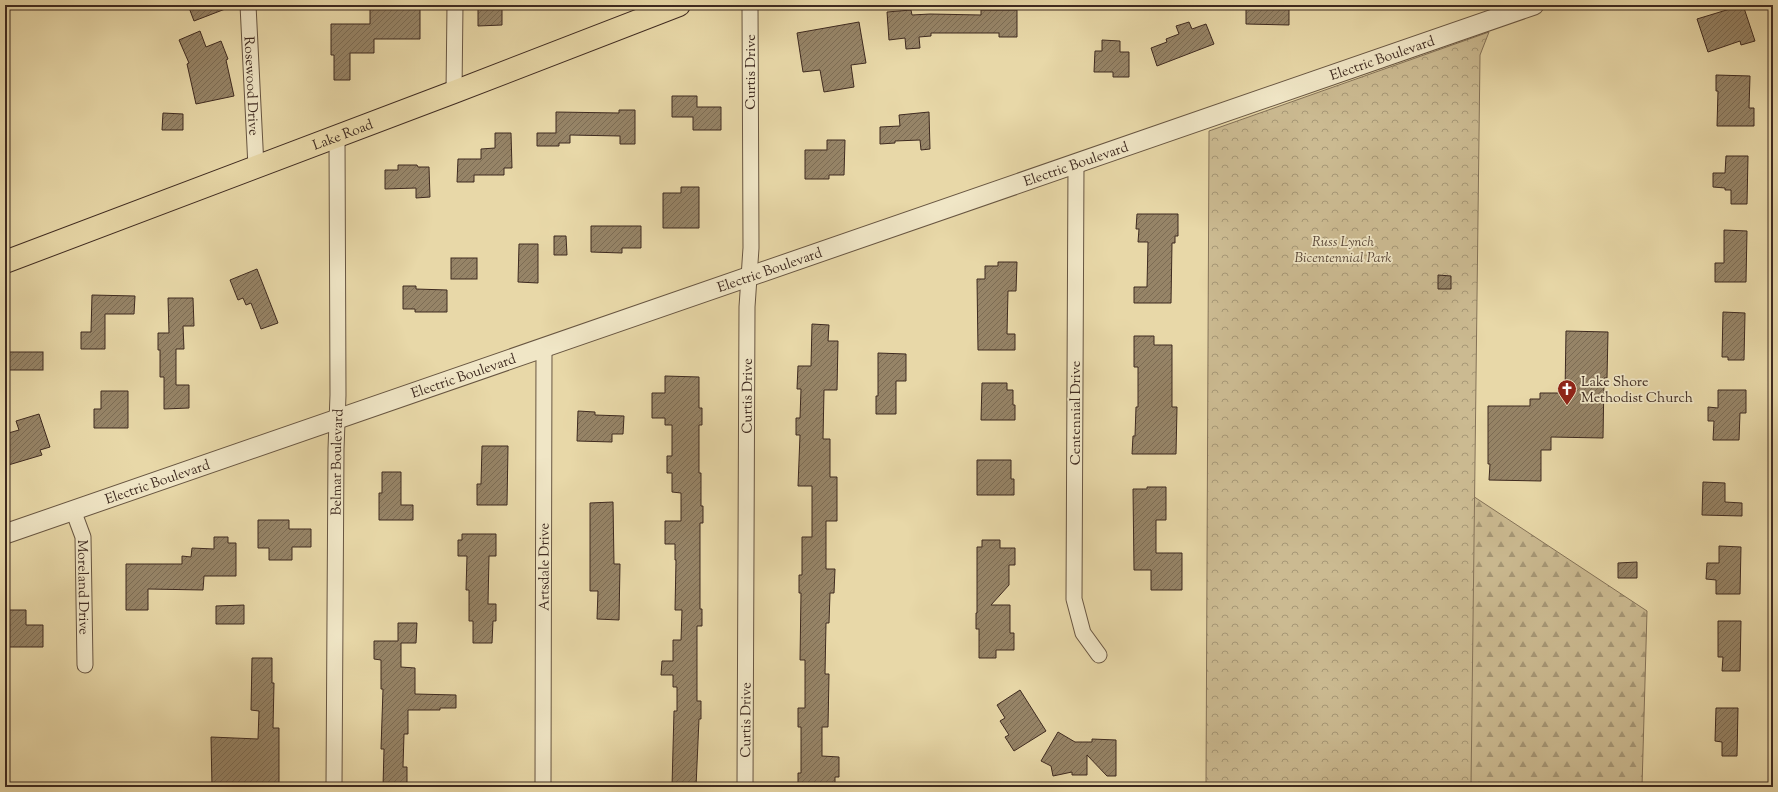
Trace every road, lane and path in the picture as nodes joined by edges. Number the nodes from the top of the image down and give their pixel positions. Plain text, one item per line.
1 (248, 5) edge
2 (455, 5) edge
3 (679, 5) edge
4 (750, 5) edge
5 (1534, 5) edge
6 (454, 92) junction
7 (337, 136) junction
8 (1076, 164) junction
9 (256, 167) junction
10 (5, 262) edge
11 (749, 276) junction
12 (544, 348) junction
13 (337, 420) junction
14 (73, 510) junction
15 (5, 534) edge
16 (1099, 655) dead end
17 (84, 665) dead end
18 (334, 787) edge
19 (543, 787) edge
20 (744, 787) edge

1 - 9 street, Rosewood Drive
2 - 6 street
3 - 6 main road, Lake Road
4 - 11 street, Curtis Drive
5 - 8 street, Electric Boulevard
6 - 7 main road, Lake Road
7 - 9 main road, Lake Road
7 - 13 street, Belmar Boulevard
8 - 11 street, Electric Boulevard
8 - 16 street, Centennial Drive
9 - 10 main road, Lake Road
11 - 12 street, Electric Boulevard
11 - 20 street, Curtis Drive
12 - 13 street, Electric Boulevard
12 - 19 street, Artsdale Drive
13 - 14 street, Electric Boulevard
13 - 18 street, Belmar Boulevard
14 - 15 street, Electric Boulevard
14 - 17 street, Moreland Drive

